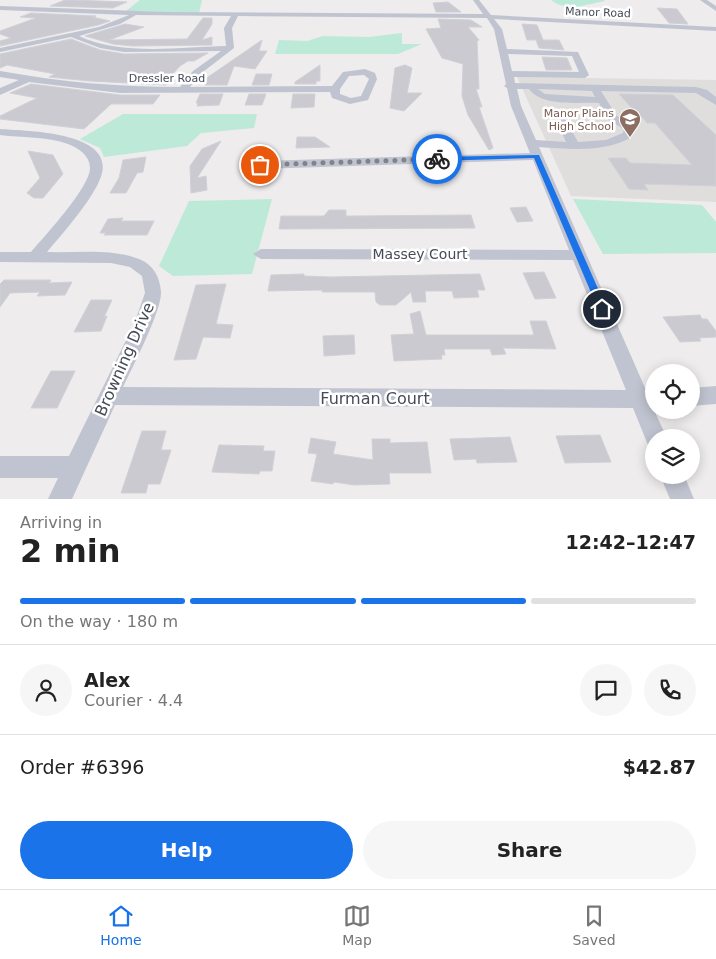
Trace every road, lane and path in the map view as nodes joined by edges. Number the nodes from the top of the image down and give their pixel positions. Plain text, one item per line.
1 (476, 0) edge
2 (703, 0) edge
3 (66, 3) dead end
4 (0, 8) edge
5 (716, 9) edge
6 (51, 10) junction
7 (136, 13) junction
8 (235, 15) junction
9 (460, 15) junction
10 (488, 16) junction
11 (524, 19) junction
12 (716, 29) edge
13 (498, 30) junction
14 (70, 34) junction
15 (230, 48) junction
16 (0, 50) edge
17 (502, 51) junction
18 (0, 74) edge
19 (28, 79) junction
20 (508, 80) junction
21 (532, 86) junction
22 (595, 88) junction
23 (183, 89) junction
24 (334, 89) dead end
25 (0, 92) edge
26 (604, 100) junction
27 (716, 102) edge
28 (603, 113) junction
29 (0, 132) edge
30 (573, 144) junction
31 (534, 150) junction
32 (260, 165) dead end
33 (261, 254) dead end
34 (579, 255) junction
35 (0, 257) edge
36 (35, 258) junction
37 (716, 395) edge
38 (109, 396) junction
39 (645, 396) edge
40 (700, 396) edge
41 (645, 400) edge
42 (0, 467) edge
43 (75, 467) junction
44 (676, 484) edge
45 (60, 499) edge
46 (682, 499) edge

1 - 9 street
1 - 10 street
2 - 5 street
3 - 6 street
4 - 6 street, Manor Road
6 - 7 street, Manor Road
7 - 8 street, Manor Road
7 - 14 street
8 - 9 street, Manor Road
8 - 15 street
9 - 10 street, Manor Road
10 - 11 street, Manor Road
10 - 13 street
11 - 12 street, Manor Road
11 - 13 street
13 - 17 street
14 - 15 street
14 - 16 street
15 - 23 street
17 - 20 street
17 - 20 street
18 - 19 street, Dressler Road
19 - 23 street, Dressler Road
19 - 25 street
20 - 21 street
20 - 31 street
21 - 22 street
21 - 26 street
22 - 26 street
22 - 27 street
23 - 24 street, Dressler Road
26 - 28 street
28 - 30 street
28 - 30 street
29 - 36 street
30 - 31 street
31 - 32 street
31 - 34 street
33 - 34 street, Massey Court
34 - 39 street
35 - 36 street, Browning Drive
36 - 38 street, Browning Drive
37 - 40 street
38 - 41 street, Furman Court
38 - 43 street, Browning Drive
42 - 43 street
43 - 45 street, Browning Drive
44 - 46 street

